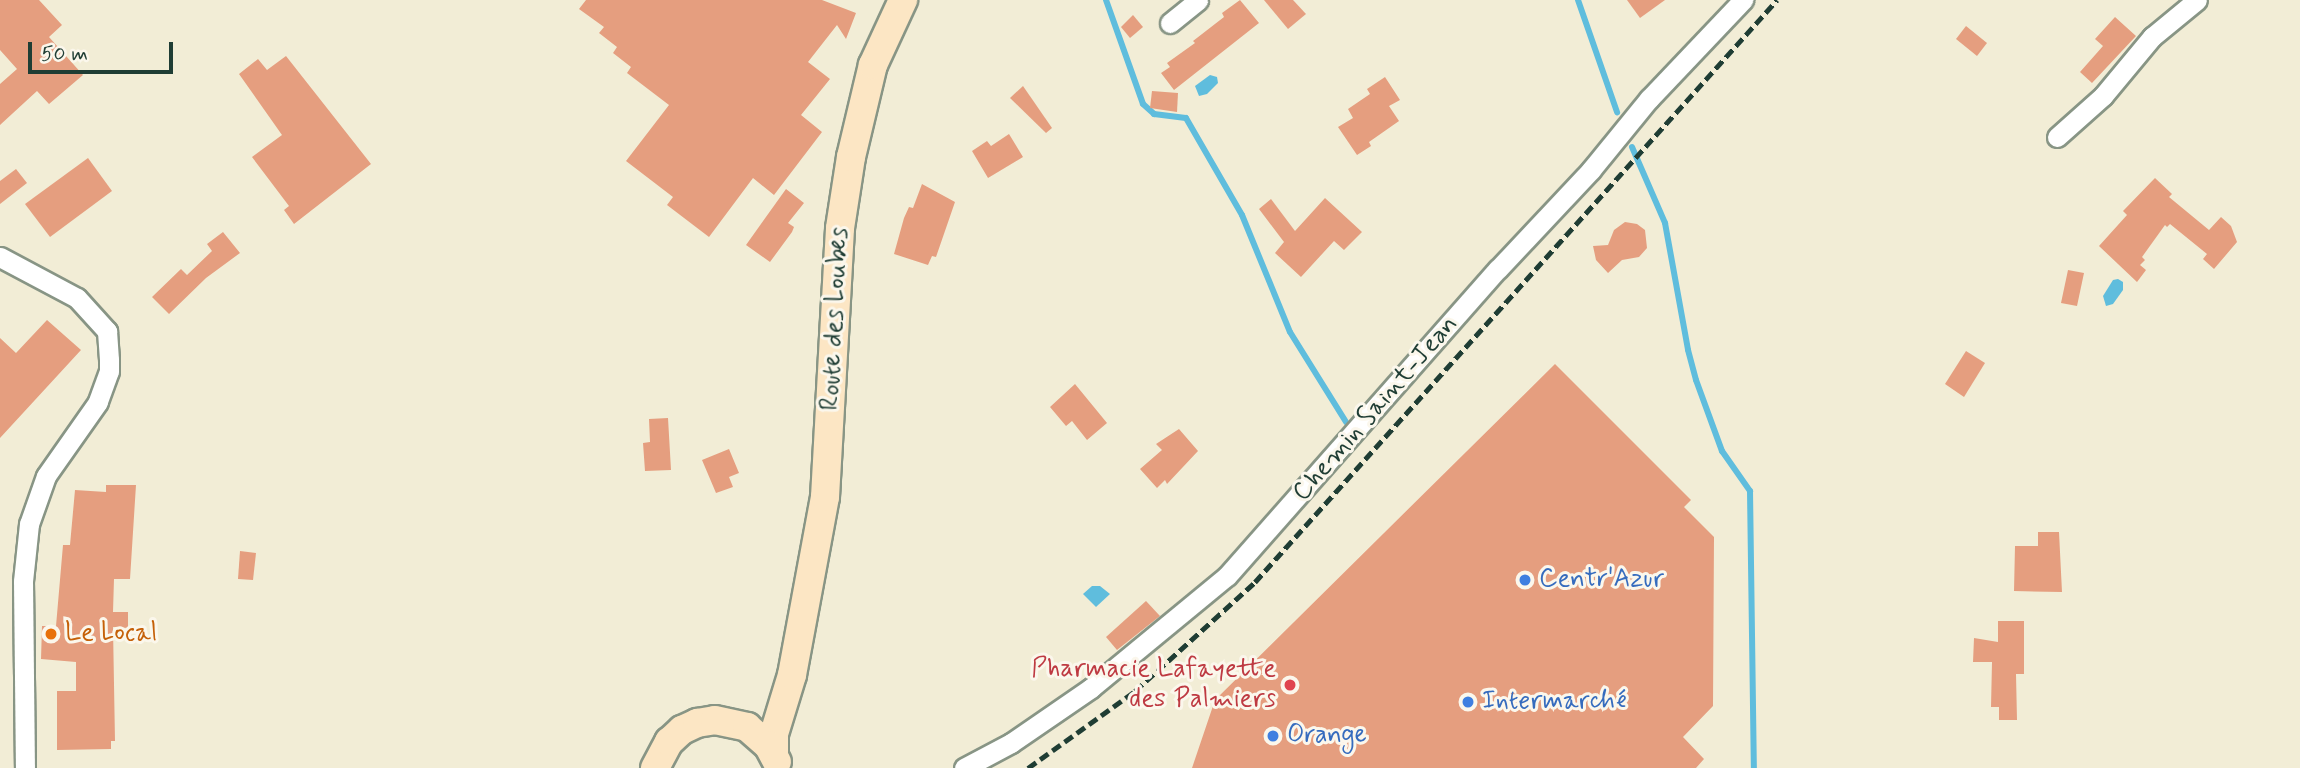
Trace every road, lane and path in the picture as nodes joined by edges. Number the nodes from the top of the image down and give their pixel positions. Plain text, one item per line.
1 (903, 0) edge
2 (1198, 0) edge
3 (1743, 0) edge
4 (2197, 0) edge
5 (1170, 23) dead end
6 (2057, 137) dead end
7 (0, 257) edge
8 (798, 645) junction
9 (732, 722) junction
10 (776, 762) edge
11 (24, 768) edge
12 (655, 768) edge
13 (964, 768) edge

1 - 8 main road, Route des Loubes
2 - 5 street
3 - 13 street, Chemin Saint-Jean
4 - 6 street
7 - 11 street
8 - 9 main road, Route des Loubes
8 - 10 main road, Route des Loubes
9 - 10 main road
9 - 12 main road

